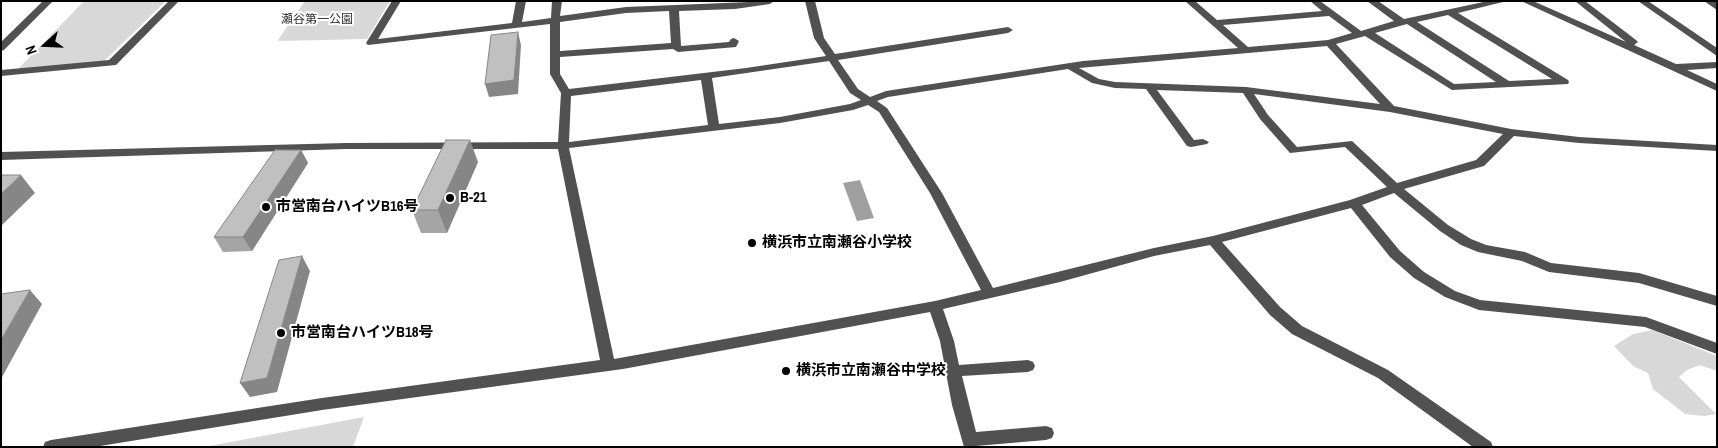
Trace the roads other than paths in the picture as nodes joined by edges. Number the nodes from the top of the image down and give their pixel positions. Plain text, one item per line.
1 (49, 1) edge
2 (175, 1) edge
3 (397, 1) edge
4 (521, 1) edge
5 (556, 1) edge
6 (770, 1) edge
7 (810, 1) edge
8 (1189, 1) edge
9 (1314, 1) edge
10 (1371, 1) edge
11 (1503, 1) edge
12 (1525, 1) edge
13 (1579, 1) edge
14 (1642, 1) edge
15 (1708, 1) edge
16 (694, 4) edge
17 (626, 6) edge
18 (1717, 7) edge
19 (674, 8) junction
20 (1449, 12) junction
21 (1330, 13) junction
22 (555, 20) junction
23 (1406, 21) junction
24 (1216, 24) junction
25 (516, 26) junction
26 (1008, 30) dead end
27 (1364, 34) junction
28 (734, 41) dead end
29 (1329, 43) junction
30 (676, 46) junction
31 (1, 48) edge
32 (1246, 50) junction
33 (1717, 53) edge
34 (555, 54) junction
35 (1651, 56) junction
36 (832, 58) junction
37 (1717, 65) edge
38 (1069, 66) junction
39 (1676, 67) junction
40 (1, 73) edge
41 (706, 76) junction
42 (1508, 85) junction
43 (1150, 88) junction
44 (1717, 88) edge
45 (1246, 90) junction
46 (566, 93) junction
47 (868, 101) junction
48 (1390, 108) junction
49 (714, 127) junction
50 (1511, 132) junction
51 (1203, 142) dead end
52 (562, 146) junction
53 (1717, 148) edge
54 (1, 156) edge
55 (1395, 188) junction
56 (1354, 203) junction
57 (1213, 240) junction
58 (990, 294) junction
59 (1717, 301) edge
60 (935, 306) junction
61 (1717, 349) edge
62 (608, 365) junction
63 (1028, 366) dead end
64 (953, 371) junction
65 (1046, 433) dead end
66 (971, 443) edge
67 (50, 447) edge
68 (1485, 447) edge

1 - 31 street
2 - 40 street
3 - 25 street
4 - 25 street
5 - 22 street
6 - 16 street
7 - 36 street
8 - 24 street
9 - 21 street
10 - 23 street
11 - 20 street
12 - 35 street
13 - 35 street
14 - 33 street
15 - 18 street
16 - 19 street
17 - 19 street
17 - 22 street
19 - 30 street
20 - 23 street
20 - 42 street
21 - 24 street
21 - 27 street
22 - 25 street
22 - 34 street
23 - 27 street
23 - 42 street
24 - 32 street
26 - 36 street
27 - 29 street
27 - 42 street
28 - 30 street
29 - 32 street
29 - 48 street
30 - 34 street
32 - 38 street
34 - 46 street
35 - 39 street
36 - 41 street
36 - 47 street
37 - 39 street
38 - 43 street
38 - 47 street
39 - 44 street
41 - 46 street
41 - 49 street
43 - 45 street
43 - 51 street
45 - 48 street
45 - 55 street
46 - 52 street
47 - 49 street
47 - 58 street
48 - 50 street
49 - 52 street
50 - 53 street
50 - 55 street
52 - 54 street
52 - 62 street
55 - 56 street
55 - 59 street
56 - 57 street
56 - 61 street
57 - 58 street
57 - 68 street
58 - 60 street
60 - 62 street
60 - 64 street
62 - 67 street
63 - 64 street
64 - 66 street
65 - 66 street

